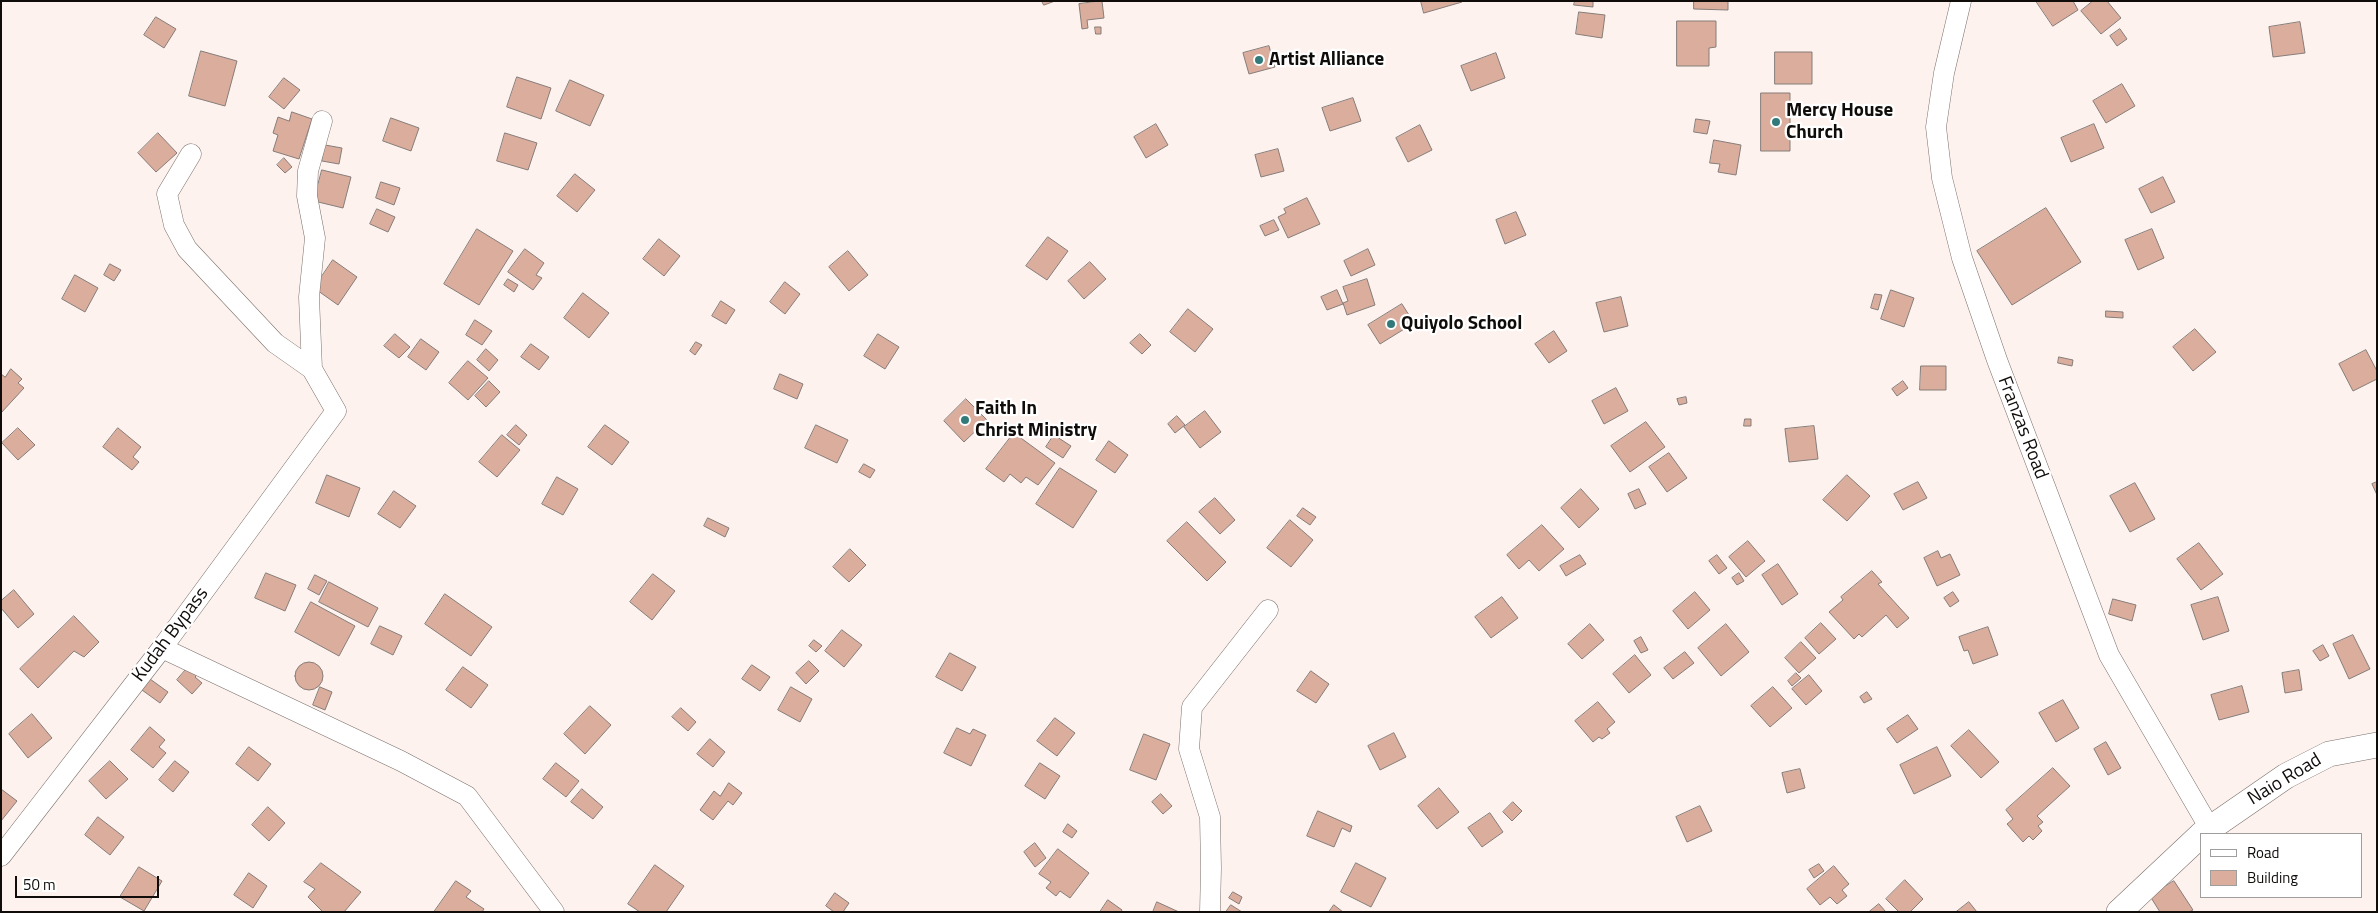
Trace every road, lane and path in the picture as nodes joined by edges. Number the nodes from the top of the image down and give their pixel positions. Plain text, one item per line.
1 (1961, 1) edge
2 (322, 121) dead end
3 (191, 154) dead end
4 (312, 369) junction
5 (1268, 610) dead end
6 (162, 648) junction
7 (2377, 745) edge
8 (2204, 832) edge
9 (2200, 836) edge
10 (1, 856) edge
11 (554, 912) edge
12 (1210, 912) edge
13 (2119, 912) edge

1 - 8 street, Franzas Road
2 - 4 street
3 - 4 street
4 - 6 street, Kudah Bypass
5 - 12 street
6 - 10 street, Kudah Bypass
6 - 11 street
7 - 8 street, Naio Road
9 - 13 street, Naio Road

